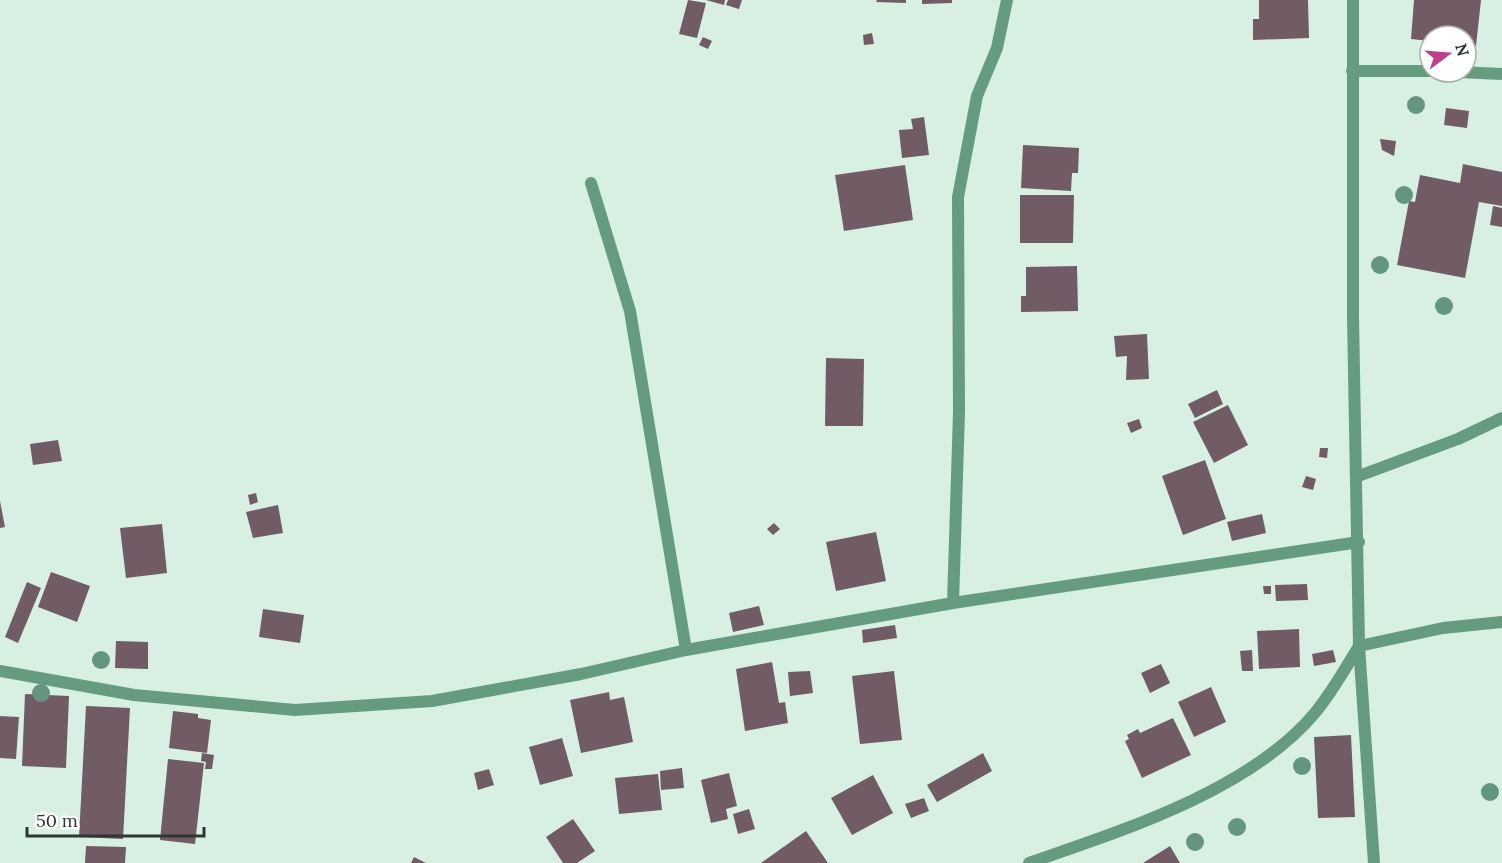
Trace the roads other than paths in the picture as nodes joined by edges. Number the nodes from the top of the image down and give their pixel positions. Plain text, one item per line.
1 (1007, 0) edge
2 (1353, 0) edge
3 (1352, 70) junction
4 (1418, 71) edge
5 (1478, 73) edge
6 (1502, 74) edge
7 (591, 183) dead end
8 (1502, 418) edge
9 (1356, 477) junction
10 (1359, 542) junction
11 (953, 603) junction
12 (1502, 622) edge
13 (1359, 646) junction
14 (686, 650) junction
15 (0, 671) edge
16 (1029, 863) edge
17 (1374, 863) edge

1 - 11 street
2 - 3 street
3 - 4 street
3 - 9 street
5 - 6 street
7 - 14 street
8 - 9 street
9 - 10 street
10 - 11 street
10 - 13 street
11 - 14 street
12 - 13 street
13 - 16 street
13 - 17 street
14 - 15 street

